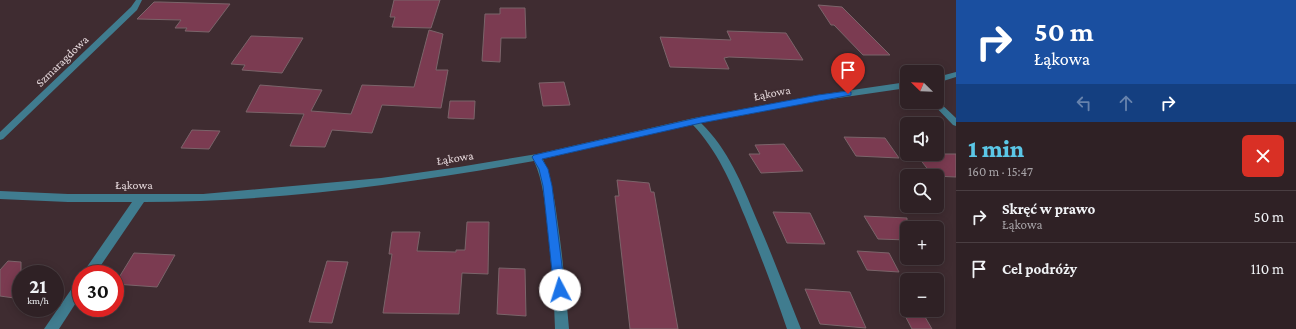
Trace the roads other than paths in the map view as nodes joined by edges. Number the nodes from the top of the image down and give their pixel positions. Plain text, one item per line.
1 (139, 0) edge
2 (956, 74) edge
3 (944, 78) edge
4 (900, 87) edge
5 (942, 109) edge
6 (694, 121) junction
7 (956, 123) edge
8 (0, 137) edge
9 (537, 157) junction
10 (0, 195) edge
11 (140, 199) junction
12 (94, 265) edge
13 (72, 298) edge
14 (51, 329) edge
15 (562, 329) edge
16 (794, 329) edge

1 - 8 street, Szmaragdowa
2 - 3 street
4 - 6 street, Łąkowa
5 - 7 street
6 - 9 street, Łąkowa
6 - 16 street
9 - 11 street, Łąkowa
9 - 15 street
10 - 11 street, Łąkowa
11 - 12 street
13 - 14 street

